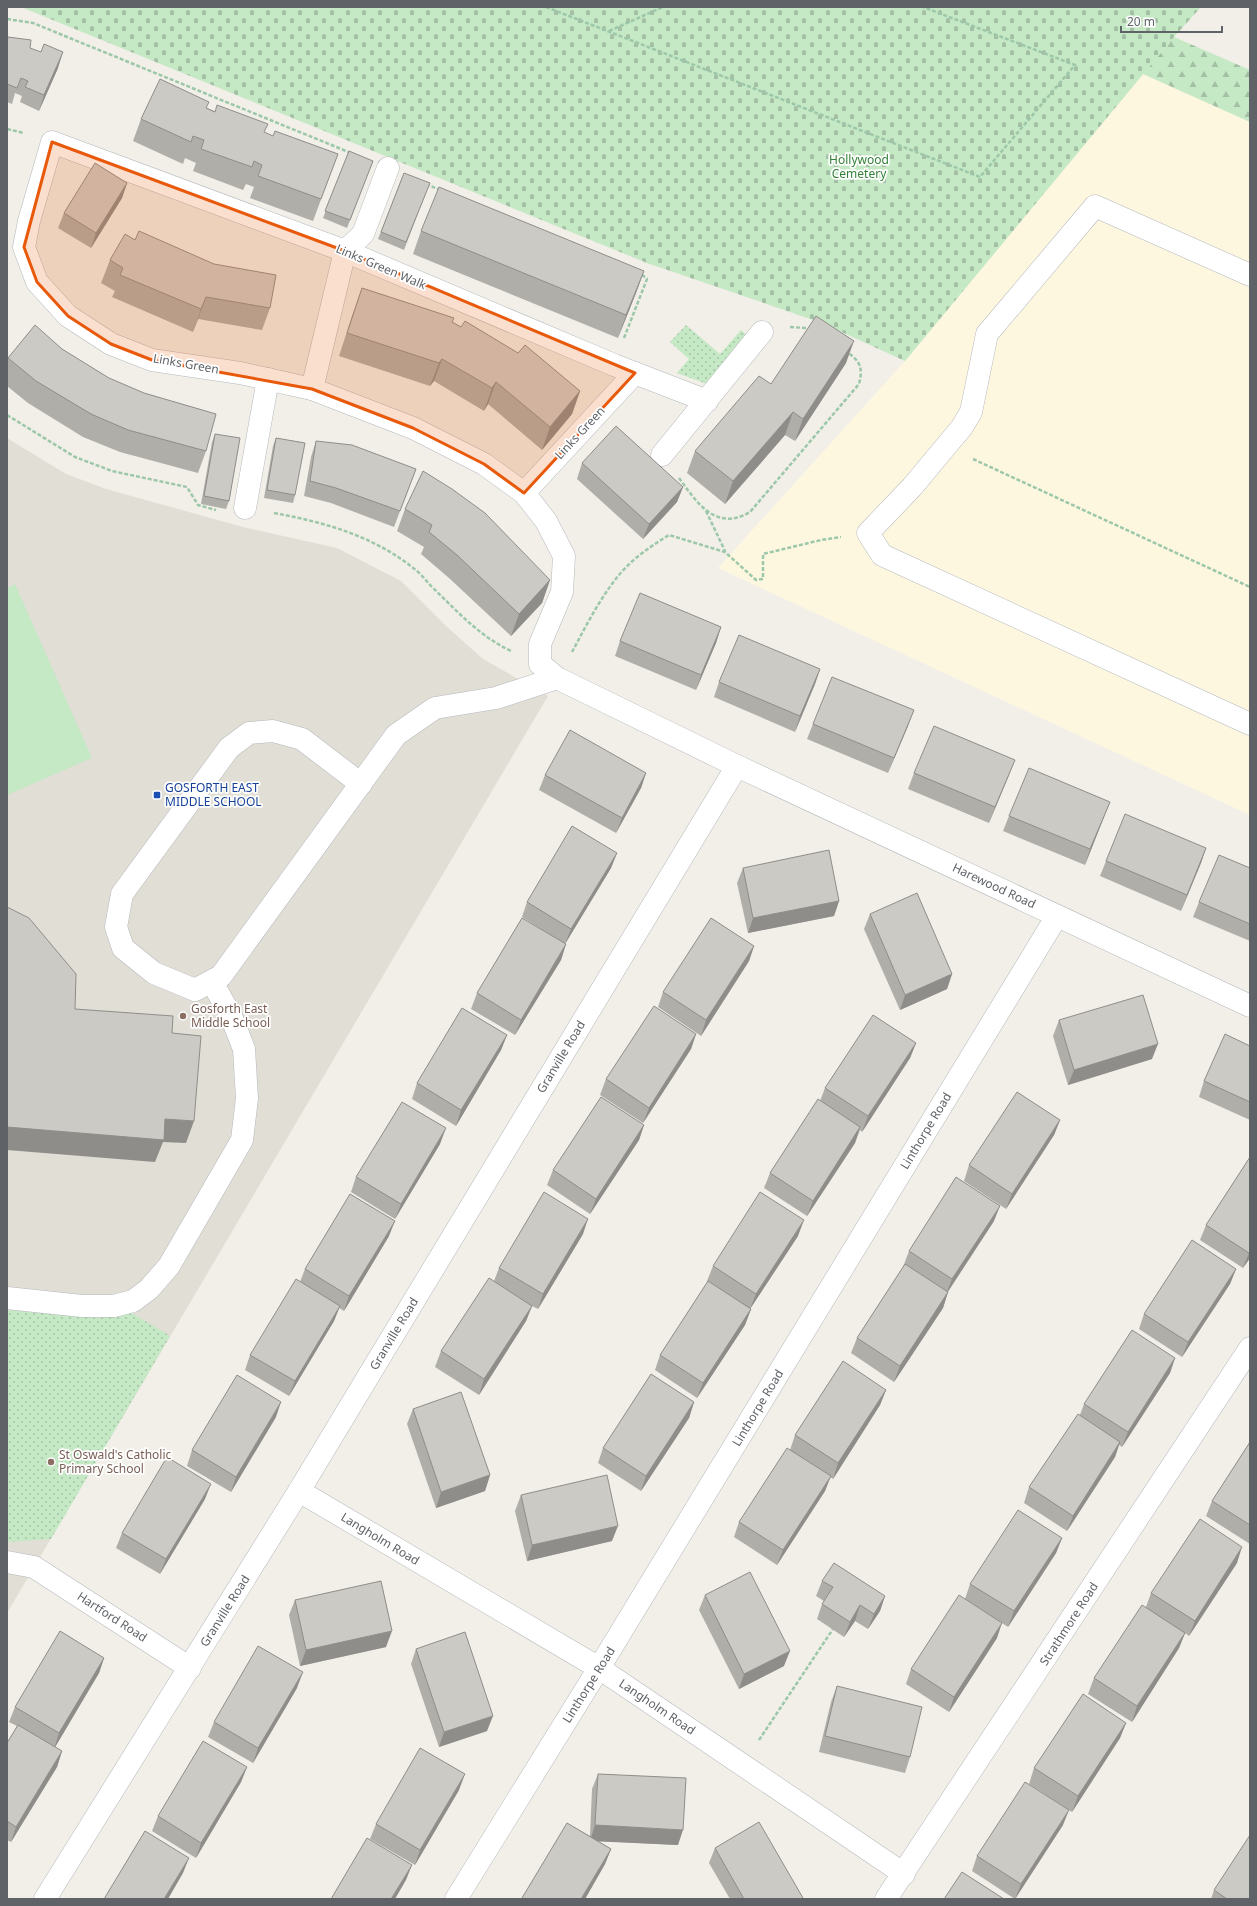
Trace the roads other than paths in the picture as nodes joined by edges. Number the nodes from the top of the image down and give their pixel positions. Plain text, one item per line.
1 (52, 142) joint
2 (388, 168) dead end
3 (345, 251) junction
4 (1250, 275) edge
5 (762, 332) road end
6 (635, 373) junction
7 (268, 379) junction
8 (312, 389) junction
9 (707, 401) junction
10 (662, 455) road end
11 (524, 494) junction
12 (245, 508) road end
13 (540, 664) joint
14 (558, 678) junction
15 (1250, 724) edge
16 (737, 766) junction
17 (361, 784) junction
18 (1057, 916) junction
19 (212, 982) junction
20 (1250, 1006) edge
21 (7, 1298) edge
22 (1250, 1348) edge
23 (299, 1491) junction
24 (7, 1562) edge
25 (190, 1668) junction
26 (599, 1668) junction
27 (904, 1874) junction
28 (45, 1899) edge
29 (456, 1899) edge
30 (886, 1899) edge

1 - 3 street, Links Green Walk
1 - 7 street, Links Green
2 - 3 street
3 - 6 street, Links Green Walk
3 - 8 street
4 - 15 street
5 - 9 street
6 - 9 street, Links Green Walk
6 - 11 street, Links Green
7 - 8 street, Links Green
7 - 12 street
8 - 11 street, Links Green
9 - 10 street
11 - 13 street, Links Green
13 - 14 street, Harewood Road
14 - 16 street, Harewood Road
14 - 17 street
16 - 18 street, Harewood Road
16 - 23 street, Granville Road
17 - 19 street
17 - 19 street
18 - 20 street, Harewood Road
18 - 26 street, Linthorpe Road
19 - 21 street
22 - 27 street, Strathmore Road
23 - 25 street, Granville Road
23 - 26 street, Langholm Road
24 - 25 street, Hartford Road
25 - 28 street, Granville Road
26 - 27 street, Langholm Road
26 - 29 street, Linthorpe Road
27 - 30 street, Strathmore Road

